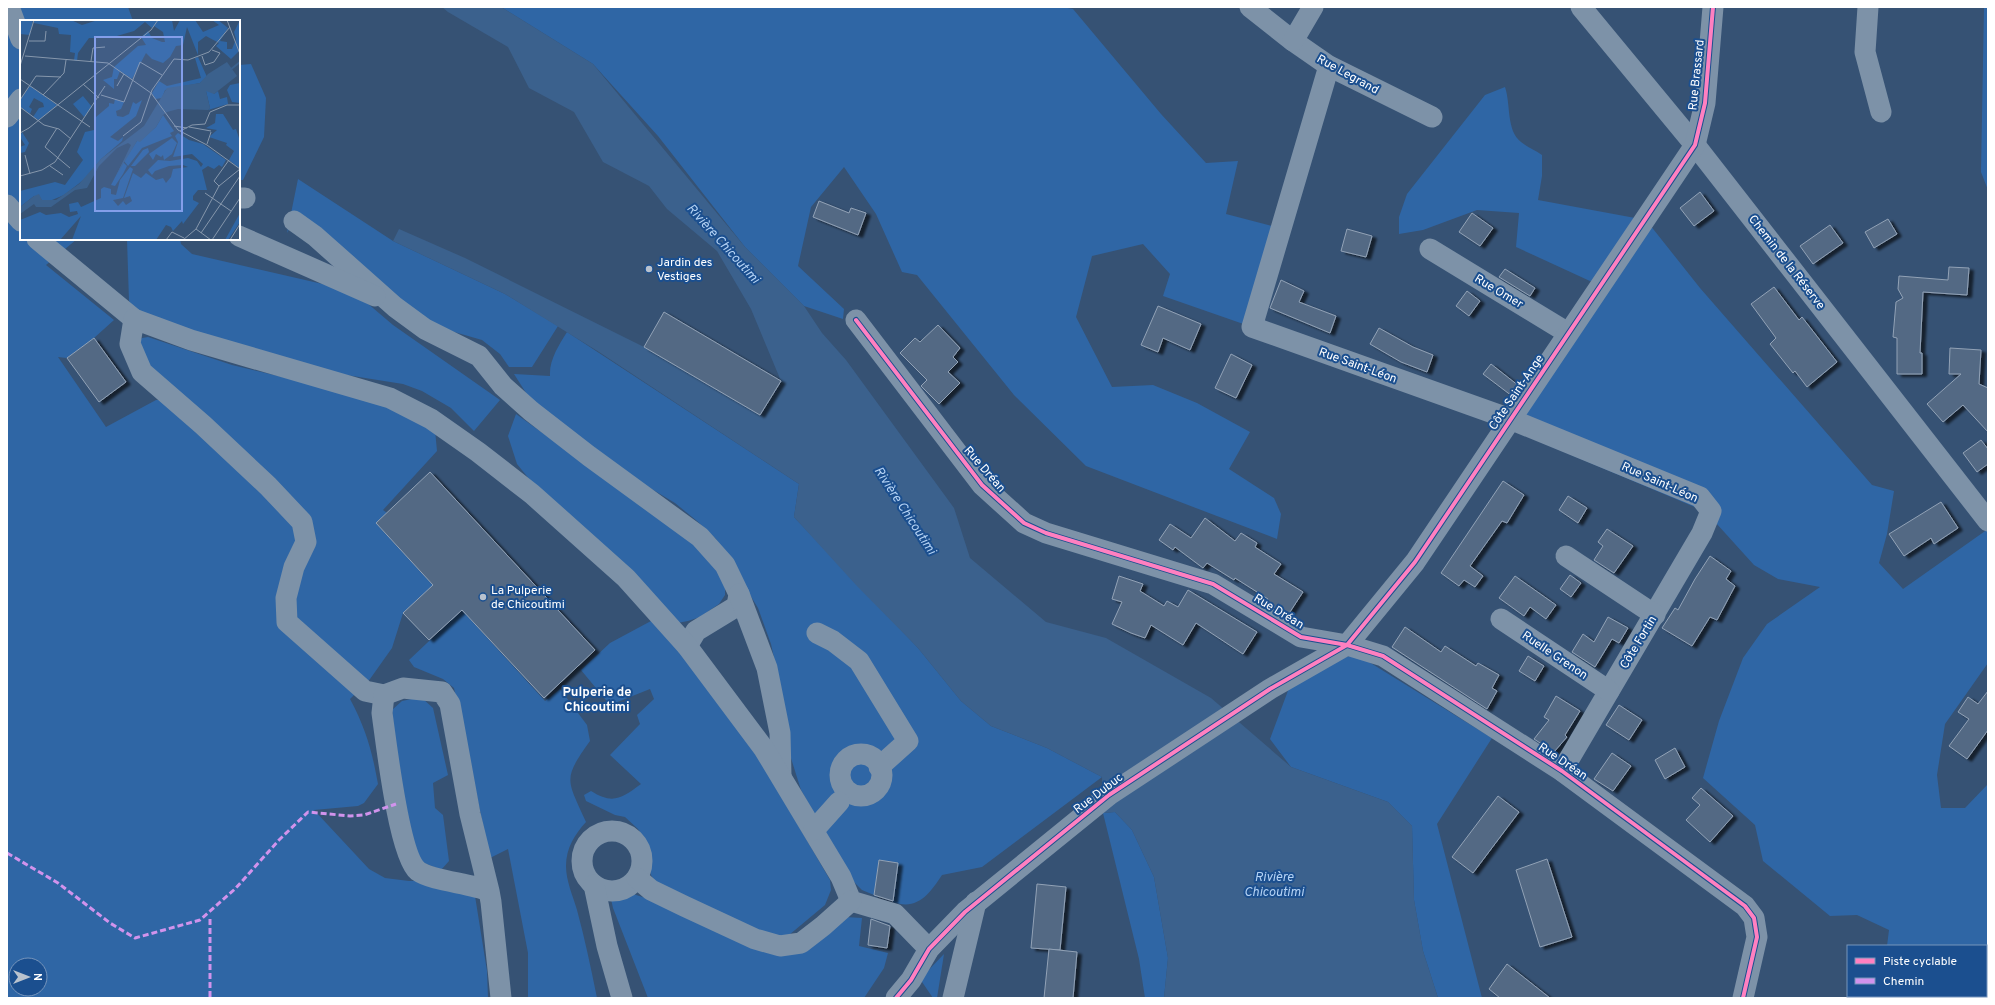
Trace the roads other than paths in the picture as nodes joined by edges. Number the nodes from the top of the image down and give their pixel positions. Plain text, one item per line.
1 (9, 7) edge
2 (1250, 7) edge
3 (1313, 7) edge
4 (1581, 7) edge
5 (1713, 7) edge
6 (1868, 7) edge
7 (20, 36) edge
8 (1293, 41) junction
9 (1329, 66) junction
10 (20, 100) edge
11 (1881, 112) dead end
12 (7, 117) edge
13 (1432, 117) dead end
14 (1695, 145) junction
15 (7, 205) edge
16 (20, 220) edge
17 (294, 221) dead end
18 (240, 236) edge
19 (38, 240) edge
20 (1430, 250) dead end
21 (395, 307) junction
22 (134, 319) junction
23 (856, 320) dead end
24 (1568, 333) junction
25 (1510, 419) junction
26 (1711, 511) joint
27 (1988, 521) edge
28 (1566, 556) dead end
29 (739, 594) junction
30 (1655, 615) junction
31 (1501, 620) dead end
32 (817, 633) dead end
33 (1347, 645) junction
34 (688, 646) junction
35 (1609, 691) junction
36 (384, 695) junction
37 (879, 766) dead end
38 (1562, 771) junction
39 (781, 776) junction
40 (840, 802) dead end
41 (814, 830) junction
42 (637, 878) junction
43 (594, 885) junction
44 (489, 891) junction
45 (851, 901) junction
46 (976, 902) junction
47 (929, 949) junction
48 (915, 989) edge
49 (502, 998) edge
50 (622, 998) edge
51 (896, 998) edge
52 (953, 998) edge
53 (1742, 998) edge

1 - 7 street
2 - 8 street, Rue Legrand
3 - 8 street
4 - 14 street, Chemin de la Réserve
5 - 14 street, Rue Brassard
6 - 11 street
8 - 9 street, Rue Legrand
9 - 13 street, Rue Legrand
9 - 25 street, Rue Saint-Léon
10 - 12 street
14 - 24 street, Côte Saint-Ange
14 - 27 street, Chemin de la Réserve
15 - 16 street
17 - 21 street
18 - 21 street
19 - 22 street
20 - 24 street, Rue Omer
21 - 29 street
22 - 34 street
22 - 36 street
23 - 33 street, Rue Dréan
24 - 25 street, Côte Saint-Ange
25 - 26 street, Rue Saint-Léon
25 - 33 street, Côte Saint-Ange
26 - 30 street, Côte Fortin
28 - 30 street
29 - 34 street
29 - 39 street
30 - 35 street, Côte Fortin
31 - 35 street, Ruelle Grenon
32 - 37 street
33 - 38 street, Rue Dréan
33 - 46 street, Rue Dubuc
34 - 39 street
35 - 38 street, Côte Fortin
36 - 44 street
36 - 44 street
38 - 53 street, Rue Dréan
39 - 41 street
40 - 41 street
41 - 45 street
42 - 43 street
42 - 43 street
42 - 45 street
43 - 50 street
44 - 49 street
45 - 47 street
46 - 47 street, Rue Dubuc
46 - 52 street
47 - 48 street, Rue Dubuc
48 - 51 street, Rue Dubuc

